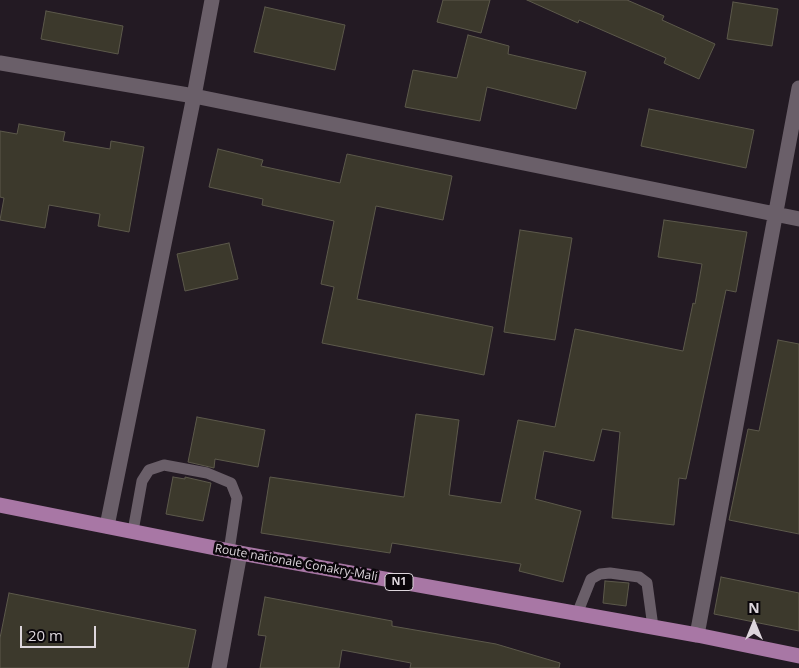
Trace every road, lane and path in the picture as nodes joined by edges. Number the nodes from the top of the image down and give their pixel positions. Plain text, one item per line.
1 (212, 0) edge
2 (0, 63) edge
3 (799, 88) edge
4 (194, 96) junction
5 (776, 214) junction
6 (799, 219) edge
7 (0, 505) edge
8 (107, 526) junction
9 (133, 531) junction
10 (234, 552) junction
11 (577, 614) junction
12 (653, 627) junction
13 (697, 635) junction
14 (799, 656) edge
15 (219, 668) edge

1 - 4 street
2 - 4 street
3 - 5 street
4 - 5 street
4 - 8 street
5 - 6 street
5 - 13 street
7 - 8 highway, Route nationale Conakry-Mali / N1
8 - 9 highway, Route nationale Conakry-Mali / N1
9 - 10 highway, Route nationale Conakry-Mali / N1
9 - 10 lane
10 - 11 highway, Route nationale Conakry-Mali / N1
10 - 15 street
11 - 12 highway, Route nationale Conakry-Mali / N1
11 - 12 lane
12 - 13 highway, Route nationale Conakry-Mali / N1
13 - 14 highway, Route nationale Conakry-Mali / N1

